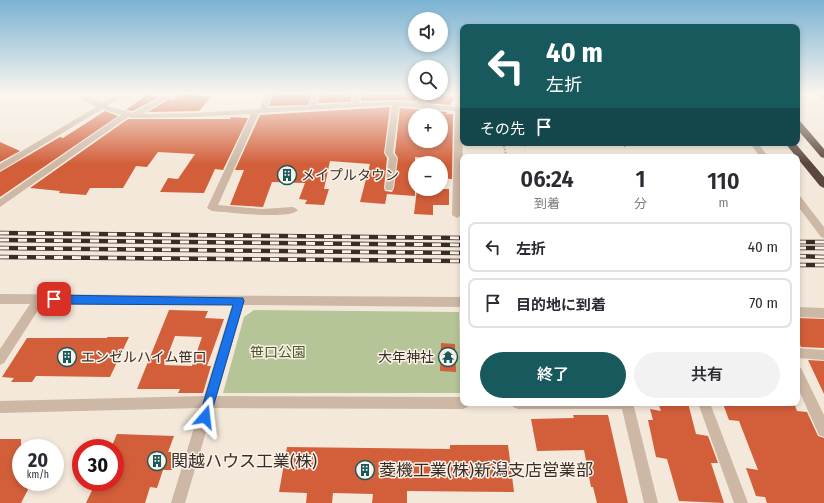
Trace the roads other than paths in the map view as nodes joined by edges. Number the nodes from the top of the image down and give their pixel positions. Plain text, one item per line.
1 (84, 117) edge
2 (122, 117) edge
3 (257, 117) edge
4 (394, 117) edge
5 (800, 126) edge
6 (460, 136) edge
7 (792, 146) edge
8 (823, 151) edge
9 (799, 154) edge
10 (800, 155) edge
11 (0, 168) edge
12 (824, 184) edge
13 (389, 188) dead end
14 (800, 202) edge
15 (0, 204) edge
16 (293, 210) dead end
17 (457, 215) dead end
18 (824, 234) edge
19 (0, 299) edge
20 (39, 299) junction
21 (240, 301) junction
22 (460, 302) edge
23 (800, 312) edge
24 (824, 313) edge
25 (800, 353) edge
26 (824, 355) edge
27 (0, 359) edge
28 (800, 378) edge
29 (209, 402) junction
30 (460, 403) edge
31 (0, 406) edge
32 (628, 406) edge
33 (705, 406) edge
34 (824, 430) edge
35 (178, 503) edge
36 (651, 503) edge
37 (741, 503) edge

1 - 11 street
2 - 15 street
3 - 16 street
4 - 13 street
5 - 8 highway
6 - 17 street
7 - 9 highway
10 - 12 highway
14 - 18 street
19 - 20 street
20 - 21 street
20 - 27 street
21 - 22 street
21 - 29 street
23 - 24 street
25 - 26 street
28 - 34 street
29 - 30 street
29 - 31 street
29 - 35 street
32 - 36 street
33 - 37 street

